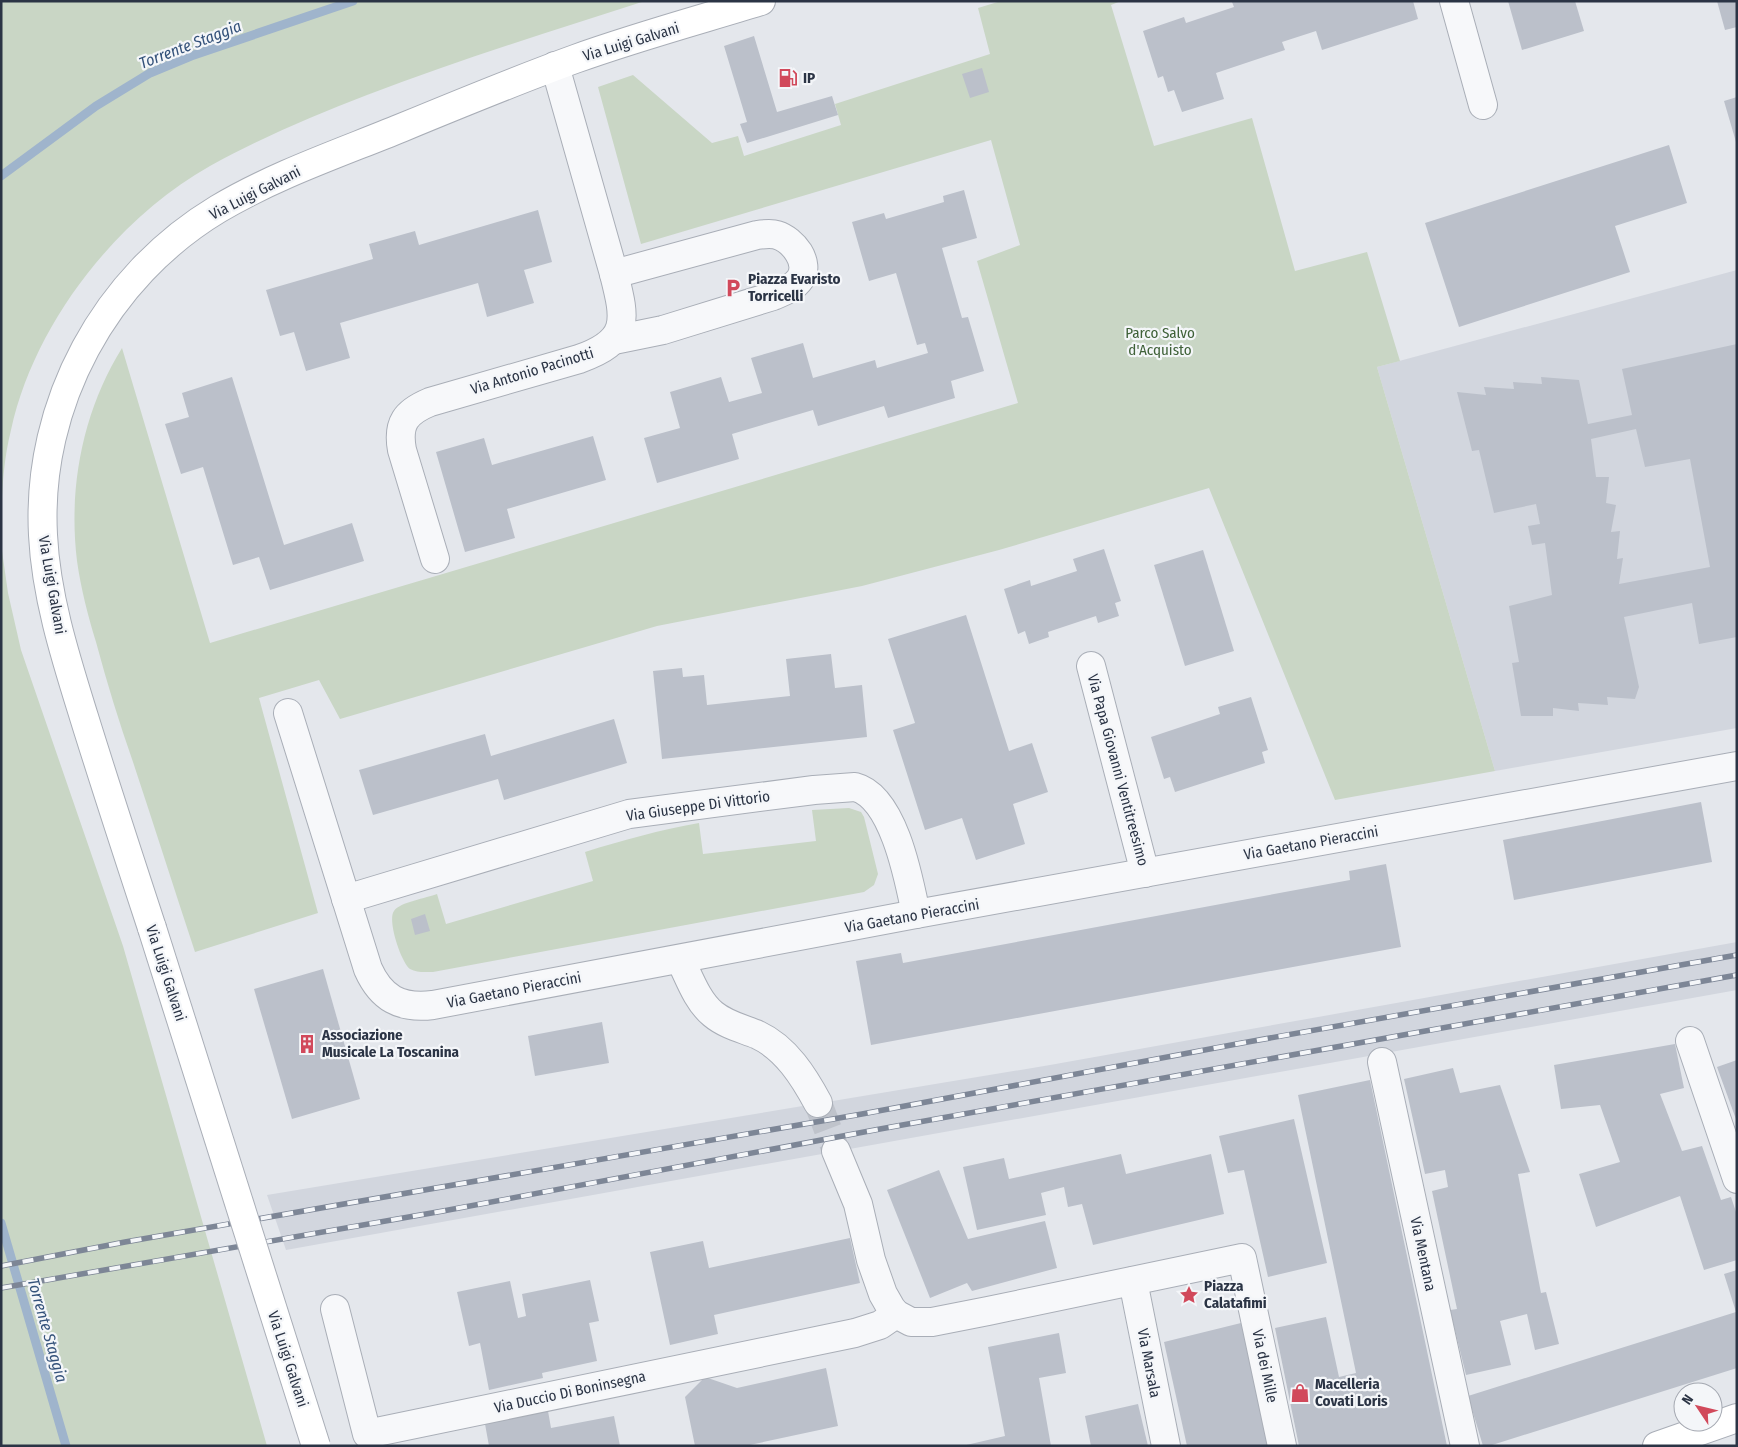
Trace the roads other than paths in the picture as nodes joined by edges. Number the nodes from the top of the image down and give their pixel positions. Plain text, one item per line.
1 (761, 1) edge
2 (1454, 1) edge
3 (555, 66) junction
4 (1483, 106) dead end
5 (614, 274) junction
6 (614, 340) junction
7 (435, 559) dead end
8 (1091, 666) dead end
9 (288, 713) dead end
10 (1737, 766) edge
11 (1145, 873) junction
12 (346, 899) junction
13 (916, 914) junction
14 (680, 959) junction
15 (1690, 1041) dead end
16 (1382, 1062) dead end
17 (818, 1103) tunnel mouth
18 (836, 1152) tunnel mouth
19 (1737, 1179) edge
20 (1133, 1281) junction
21 (335, 1309) dead end
22 (896, 1314) junction
23 (1737, 1418) edge
24 (316, 1446) edge
25 (1166, 1446) edge
26 (1282, 1446) edge
27 (1465, 1446) edge
28 (1657, 1446) edge

1 - 3 main road, Via Luigi Galvani
2 - 4 street
3 - 5 street
3 - 24 main road, Via Luigi Galvani, bridge
5 - 6 street
5 - 6 street
6 - 7 street, Via Antonio Pacinotti
8 - 11 street, Via Papa Giovanni Ventitreesimo
9 - 12 street, Via Gaetano Pieraccini
10 - 11 street, Via Gaetano Pieraccini
11 - 13 street, Via Gaetano Pieraccini
12 - 13 street, Via Giuseppe Di Vittorio
12 - 14 street, Via Gaetano Pieraccini
13 - 14 street, Via Gaetano Pieraccini
14 - 17 street
15 - 19 street
16 - 27 street, Via Mentana
18 - 22 street
20 - 22 street
20 - 25 street, Via Marsala
20 - 26 street, Via dei Mille
21 - 22 street, Via Duccio Di Boninsegna
23 - 28 main road

